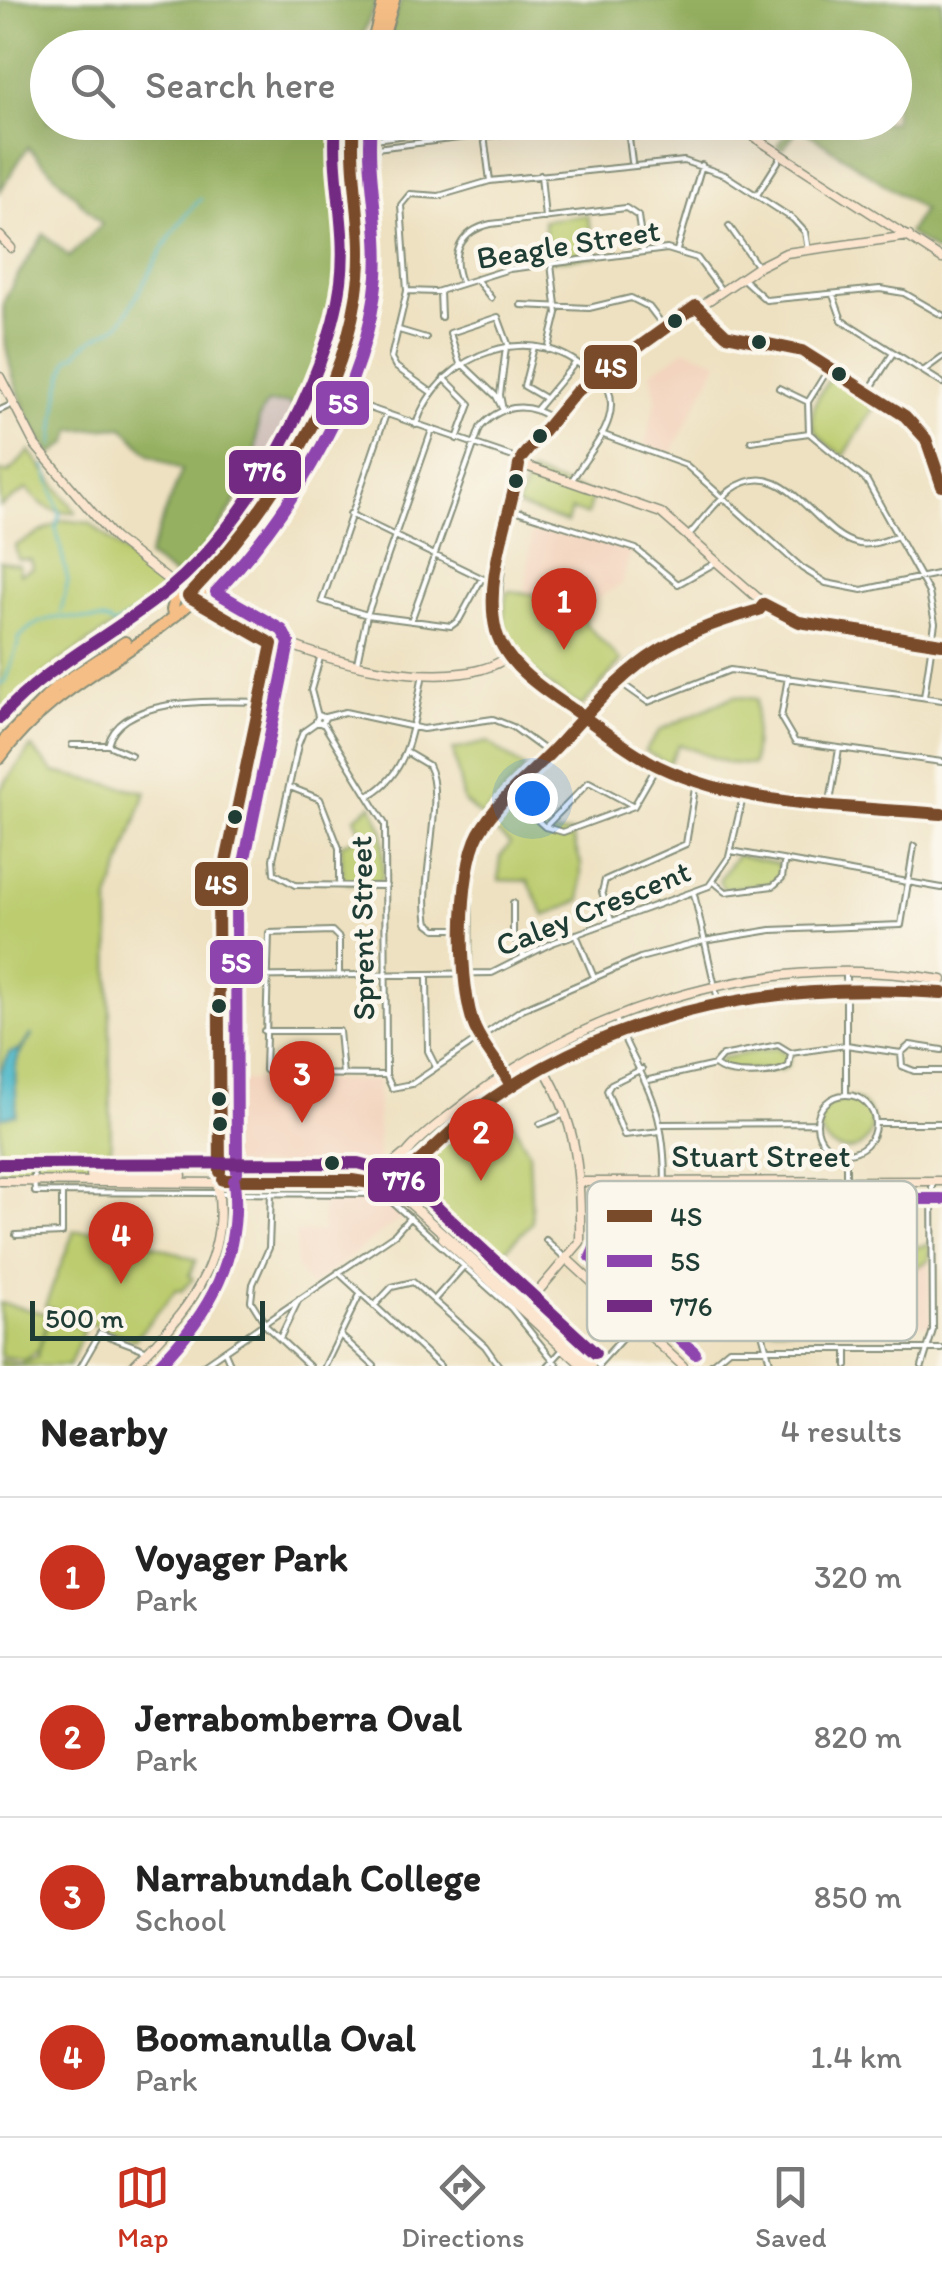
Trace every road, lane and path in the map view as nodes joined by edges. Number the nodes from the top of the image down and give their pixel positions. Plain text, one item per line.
1 (384, 0) edge
2 (394, 0) edge
3 (376, 30) edge
4 (385, 30) edge
5 (355, 140) edge
6 (357, 140) edge
7 (373, 140) edge
8 (419, 140) edge
9 (485, 140) edge
10 (629, 140) edge
11 (762, 140) edge
12 (784, 153) junction
13 (632, 164) junction
14 (702, 165) junction
15 (540, 175) junction
16 (490, 181) junction
17 (756, 195) junction
18 (546, 218) junction
19 (730, 226) dead end
20 (902, 232) junction
21 (0, 236) edge
22 (10, 248) dead end
23 (677, 250) junction
24 (808, 250) junction
25 (643, 252) junction
26 (942, 259) edge
27 (551, 264) junction
28 (758, 267) junction
29 (742, 277) junction
30 (476, 278) junction
31 (462, 284) junction
32 (721, 290) junction
33 (407, 291) junction
34 (440, 291) junction
35 (834, 295) junction
36 (491, 298) dead end
37 (520, 305) dead end
38 (556, 306) junction
39 (696, 306) junction
40 (942, 315) edge
41 (441, 316) dead end
42 (665, 328) junction
43 (399, 330) junction
44 (426, 338) dead end
45 (508, 347) junction
46 (534, 347) junction
47 (548, 350) junction
48 (893, 353) junction
49 (942, 357) edge
50 (576, 362) junction
51 (460, 363) junction
52 (829, 368) junction
53 (923, 371) junction
54 (597, 375) junction
55 (0, 377) edge
56 (444, 378) junction
57 (942, 383) edge
58 (780, 388) dead end
59 (432, 392) junction
60 (868, 393) junction
61 (543, 397) junction
62 (346, 400) dead end
63 (808, 402) junction
64 (11, 405) junction
65 (0, 410) edge
66 (504, 410) junction
67 (536, 410) junction
68 (386, 414) junction
69 (550, 418) junction
70 (416, 425) junction
71 (432, 430) junction
72 (810, 433) junction
73 (601, 434) junction
74 (456, 439) junction
75 (751, 442) dead end
76 (472, 445) junction
77 (45, 459) junction
78 (521, 463) junction
79 (62, 465) dead end
80 (572, 480) junction
81 (942, 486) edge
82 (723, 497) junction
83 (507, 513) junction
84 (350, 514) junction
85 (395, 536) junction
86 (688, 536) junction
87 (898, 536) junction
88 (434, 555) junction
89 (716, 562) junction
90 (942, 573) edge
91 (482, 578) junction
92 (921, 578) junction
93 (201, 584) junction
94 (498, 586) junction
95 (185, 592) junction
96 (764, 604) junction
97 (367, 615) junction
98 (410, 622) junction
99 (274, 644) junction
100 (937, 644) edge
101 (321, 654) junction
102 (511, 654) junction
103 (365, 665) junction
104 (423, 674) junction
105 (788, 677) junction
106 (614, 678) junction
107 (924, 697) junction
108 (942, 700) edge
109 (260, 702) junction
110 (321, 720) junction
111 (584, 720) junction
112 (412, 726) junction
113 (0, 744) edge
114 (72, 745) dead end
115 (108, 745) junction
116 (839, 749) junction
117 (406, 752) junction
118 (550, 754) junction
119 (131, 755) dead end
120 (0, 758) edge
121 (942, 762) edge
122 (657, 766) junction
123 (696, 782) junction
124 (290, 787) junction
125 (370, 795) junction
126 (512, 796) junction
127 (742, 796) junction
128 (634, 806) junction
129 (829, 808) junction
130 (942, 814) edge
131 (545, 827) junction
132 (914, 846) dead end
133 (730, 851) junction
134 (784, 864) junction
135 (713, 882) junction
136 (908, 882) junction
137 (340, 885) junction
138 (386, 886) junction
139 (942, 888) edge
140 (694, 894) junction
141 (513, 904) dead end
142 (611, 920) junction
143 (467, 929) junction
144 (576, 934) junction
145 (704, 940) junction
146 (524, 956) junction
147 (846, 973) junction
148 (593, 975) junction
149 (265, 976) junction
150 (340, 976) junction
151 (386, 976) junction
152 (468, 976) junction
153 (218, 977) junction
154 (427, 977) junction
155 (779, 977) junction
156 (942, 979) edge
157 (715, 987) junction
158 (846, 987) junction
159 (781, 990) junction
160 (941, 992) edge
161 (718, 1000) junction
162 (616, 1016) junction
163 (622, 1029) junction
164 (264, 1030) junction
165 (478, 1036) junction
166 (558, 1043) junction
167 (846, 1045) junction
168 (942, 1050) edge
169 (791, 1053) junction
170 (901, 1053) junction
171 (564, 1055) junction
172 (436, 1065) junction
173 (715, 1065) junction
174 (543, 1067) junction
175 (642, 1069) junction
176 (942, 1071) edge
177 (343, 1075) junction
178 (386, 1075) junction
179 (503, 1075) junction
180 (648, 1080) junction
181 (511, 1086) junction
182 (846, 1094) junction
183 (455, 1111) junction
184 (568, 1113) junction
185 (463, 1120) junction
186 (817, 1123) junction
187 (875, 1123) junction
188 (942, 1123) edge
189 (540, 1124) dead end
190 (660, 1124) junction
191 (661, 1131) junction
192 (418, 1141) junction
193 (846, 1152) junction
194 (405, 1166) junction
195 (354, 1175) junction
196 (34, 1178) junction
197 (317, 1178) junction
198 (0, 1179) edge
199 (219, 1179) junction
200 (666, 1181) edge
201 (846, 1181) joint
202 (937, 1181) edge
203 (580, 1182) junction
204 (587, 1182) edge
205 (382, 1186) junction
206 (62, 1192) junction
207 (271, 1192) junction
208 (406, 1197) junction
209 (414, 1215) junction
210 (16, 1235) dead end
211 (932, 1238) junction
212 (942, 1238) edge
213 (546, 1240) dead end
214 (476, 1253) dead end
215 (568, 1260) junction
216 (464, 1266) junction
217 (338, 1272) junction
218 (587, 1278) edge
219 (360, 1294) junction
220 (933, 1296) junction
221 (942, 1296) edge
222 (299, 1299) junction
223 (434, 1300) junction
224 (374, 1306) junction
225 (525, 1306) junction
226 (288, 1307) junction
227 (294, 1312) junction
228 (264, 1323) junction
229 (341, 1336) junction
230 (280, 1338) junction
231 (621, 1341) edge
232 (655, 1341) edge
233 (763, 1341) edge
234 (565, 1346) junction
235 (764, 1349) junction
236 (847, 1349) junction
237 (929, 1349) junction
238 (942, 1349) edge
239 (225, 1350) junction
240 (148, 1351) junction
241 (301, 1363) edge
242 (550, 1364) edge
243 (81, 1366) edge
244 (133, 1366) edge
245 (202, 1366) edge
246 (231, 1366) edge
247 (309, 1366) edge
248 (325, 1366) edge
249 (374, 1366) edge
250 (440, 1366) edge
251 (500, 1366) edge
252 (558, 1366) edge
253 (582, 1366) edge
254 (590, 1366) edge
255 (599, 1366) edge
256 (682, 1366) edge
257 (708, 1366) edge
258 (772, 1366) edge
259 (847, 1366) edge
260 (922, 1366) edge

1 - 3 main road
2 - 4 main road
5 - 93 main road
6 - 95 main road
7 - 8 street
9 - 16 street
10 - 13 street
11 - 12 street
12 - 17 street
12 - 20 street
13 - 14 street
13 - 15 street
14 - 17 street
14 - 23 street
15 - 16 street
15 - 18 street
16 - 33 street
17 - 24 street
18 - 25 street
18 - 31 street
19 - 28 street
20 - 24 street
20 - 26 street
21 - 22 street
23 - 25 street, Beagle Street
23 - 32 street, Beagle Street
24 - 28 street
25 - 27 street, Beagle Street
27 - 30 street, Beagle Street
27 - 38 street
28 - 29 street
29 - 32 street
29 - 35 street
30 - 31 street, Beagle Street
30 - 36 street
31 - 34 street, Beagle Street
32 - 39 street
33 - 34 street, Beagle Street
33 - 43 street
34 - 41 street
35 - 40 street
35 - 48 street
37 - 38 street
38 - 42 street
38 - 47 street
39 - 42 street
39 - 52 street
42 - 54 street
43 - 44 street
43 - 59 street
45 - 46 street
45 - 51 street
45 - 51 street
45 - 66 street
46 - 47 street
46 - 61 street
47 - 50 street
48 - 53 street
48 - 60 street
49 - 53 street
50 - 54 street
50 - 61 street
51 - 56 street
51 - 66 street
52 - 60 street
52 - 63 street
53 - 57 street
54 - 69 street
54 - 73 street
55 - 64 street
56 - 59 street
56 - 74 street
58 - 63 street
59 - 70 street
60 - 81 street
61 - 67 street
62 - 68 street
63 - 72 street
64 - 65 street
64 - 77 street
66 - 67 street
66 - 76 street
67 - 69 street
68 - 70 street
68 - 84 street
69 - 78 street
70 - 71 street
71 - 74 street
71 - 85 street
72 - 75 street
72 - 87 street
73 - 80 street
73 - 82 street
74 - 76 street
76 - 78 street
76 - 88 street
77 - 79 street
77 - 95 street
78 - 80 street
78 - 83 street
80 - 86 street
82 - 86 street
82 - 87 street
82 - 92 street
83 - 89 street
83 - 94 street
84 - 85 street
84 - 97 street
85 - 88 street
85 - 97 street
86 - 89 street
87 - 92 street
88 - 91 street
88 - 98 street
89 - 96 street
90 - 92 street
91 - 94 street
91 - 98 street
92 - 100 street
93 - 95 main road
93 - 95 main road
94 - 102 street
95 - 99 street
95 - 113 main road
95 - 120 main road
96 - 100 street
96 - 106 street
97 - 98 street
97 - 103 street
99 - 101 street
99 - 109 street
100 - 107 street
101 - 103 street
101 - 110 street
102 - 104 street
102 - 111 street
103 - 104 street
104 - 112 street
105 - 106 street
105 - 107 street
105 - 116 street
106 - 111 street
107 - 108 street
109 - 115 street
109 - 153 street
110 - 112 street
110 - 124 street
110 - 125 street, Sprent Street
111 - 118 street
111 - 122 street
112 - 117 street
112 - 118 street
114 - 115 street
115 - 119 street
116 - 121 street
116 - 129 street
117 - 125 street
117 - 143 street
118 - 126 street
122 - 123 street
122 - 128 street
123 - 127 street
123 - 142 street
124 - 137 street
124 - 137 street
125 - 138 street, Sprent Street
126 - 131 street
126 - 143 street
127 - 129 street
127 - 133 street, Caley Crescent
128 - 131 street
128 - 131 street
129 - 130 street
132 - 136 street
133 - 134 street
133 - 135 street, Caley Crescent
134 - 135 street
134 - 136 street
135 - 140 street, Caley Crescent
136 - 139 street
136 - 145 street
137 - 138 street
138 - 151 street, Sprent Street
140 - 142 street, Caley Crescent
140 - 145 street
141 - 146 street
142 - 144 street, Caley Crescent
143 - 152 street
144 - 146 street, Caley Crescent
144 - 148 street
145 - 148 street
145 - 157 street
146 - 152 street, Caley Crescent
147 - 155 street
147 - 156 street
147 - 158 street
148 - 165 street
149 - 150 street, Caley Crescent
149 - 150 street
149 - 153 street, Caley Crescent
149 - 164 street
150 - 151 street, Caley Crescent
151 - 154 street, Caley Crescent
151 - 178 street, Sprent Street
152 - 154 street, Caley Crescent
152 - 165 street
153 - 199 street
154 - 172 street
155 - 157 street
155 - 159 street
156 - 160 street
157 - 161 street
157 - 162 street
158 - 159 street
158 - 160 street
158 - 167 street
159 - 161 street
161 - 163 street
162 - 163 street
162 - 166 street
163 - 171 street
163 - 175 street
164 - 177 street
164 - 177 street
165 - 172 street
165 - 179 street
166 - 171 street
166 - 179 street
167 - 169 street
167 - 170 street
167 - 182 street
168 - 170 street
169 - 173 street
169 - 173 street
170 - 176 street
171 - 174 street
172 - 178 street, Sprent Street
173 - 180 street
174 - 181 street
174 - 184 street
175 - 180 street
175 - 191 street
177 - 178 street
179 - 181 street
179 - 183 street
180 - 190 street
181 - 185 street
182 - 186 street
182 - 187 street
183 - 185 street
183 - 192 street
184 - 189 street
184 - 203 street
185 - 194 street
186 - 190 street
186 - 193 street
187 - 188 street
187 - 193 street
190 - 191 street
191 - 200 street
192 - 194 street
192 - 195 street
193 - 201 street
194 - 205 street
194 - 208 street
195 - 197 street
195 - 205 street
196 - 198 street
196 - 199 street
196 - 206 street
197 - 199 street
197 - 205 street
199 - 206 street
199 - 207 street
199 - 240 street
201 - 202 street, Stuart Street
202 - 211 street
203 - 204 street, Stuart Street
203 - 215 street
205 - 207 street
205 - 208 street
205 - 209 street
205 - 209 street
206 - 210 street
207 - 228 street
208 - 225 street
209 - 216 street
209 - 217 street
209 - 225 street
211 - 212 street
211 - 220 street
213 - 215 street
214 - 225 street
215 - 218 street
215 - 225 street
216 - 223 street
216 - 242 street
217 - 219 street
217 - 222 street
219 - 224 street
219 - 229 street
220 - 221 street
220 - 237 street
222 - 226 street
222 - 227 street
223 - 224 street
223 - 251 street
224 - 250 street
225 - 234 street
225 - 255 street
226 - 227 street
226 - 228 street
227 - 230 street
228 - 230 street
228 - 239 street
229 - 248 street
229 - 249 street
230 - 241 street
231 - 255 street
232 - 256 street
233 - 235 street
234 - 242 street
234 - 253 street
234 - 254 street
235 - 236 street
235 - 257 street
235 - 258 street
236 - 237 street
236 - 259 street
237 - 238 street
237 - 260 street
239 - 245 street
239 - 246 street
240 - 243 street
240 - 244 street
241 - 247 street
242 - 252 street

